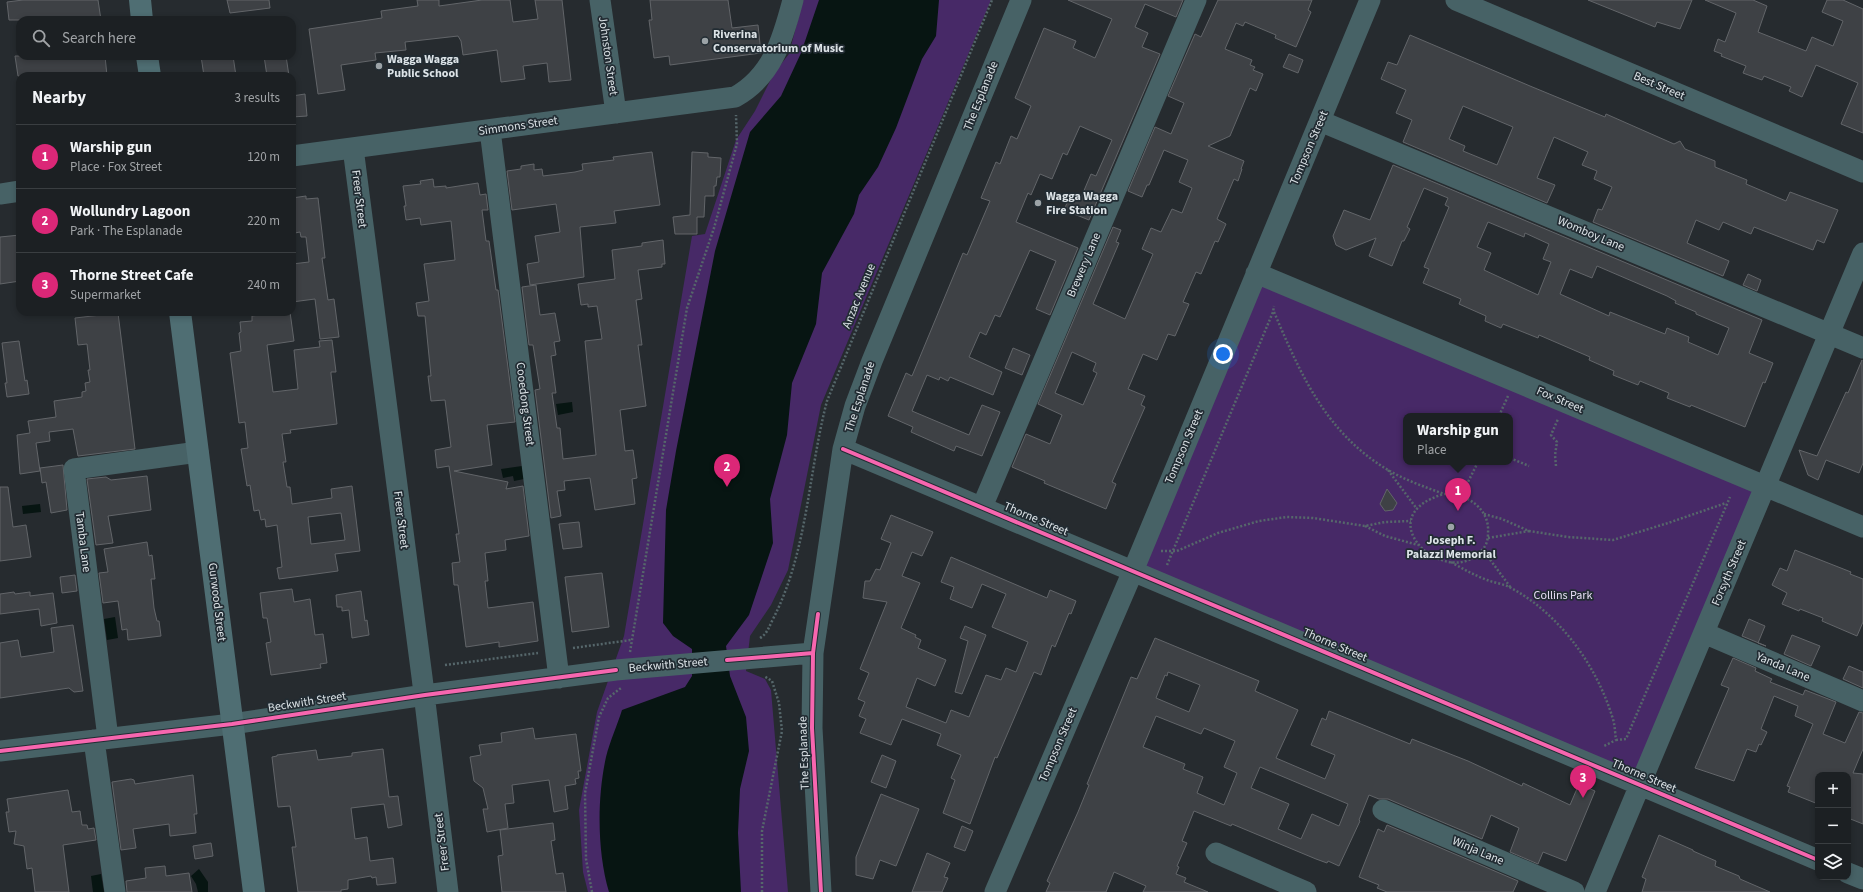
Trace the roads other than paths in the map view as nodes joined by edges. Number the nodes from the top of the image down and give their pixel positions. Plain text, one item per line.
1 (140, 0) edge
2 (600, 0) edge
3 (793, 0) edge
4 (1021, 0) edge
5 (1196, 0) edge
6 (1370, 0) edge
7 (1456, 0) edge
8 (142, 16) edge
9 (148, 60) edge
10 (149, 72) edge
11 (616, 113) junction
12 (1320, 121) junction
13 (490, 130) junction
14 (353, 148) junction
15 (296, 155) edge
16 (1863, 172) edge
17 (16, 192) edge
18 (0, 194) edge
19 (1863, 253) edge
20 (1256, 273) junction
21 (181, 316) edge
22 (1829, 334) junction
23 (1863, 348) edge
24 (843, 449) junction
25 (198, 452) junction
26 (1765, 486) junction
27 (982, 507) junction
28 (1863, 527) edge
29 (1133, 571) junction
30 (1704, 633) junction
31 (813, 653) junction
32 (559, 678) junction
33 (425, 695) junction
34 (1863, 701) edge
35 (232, 724) junction
36 (101, 739) junction
37 (0, 751) edge
38 (1640, 785) junction
39 (1383, 810) dead end
40 (1216, 853) dead end
41 (1815, 859) edge
42 (1851, 874) edge
43 (1863, 880) edge
44 (115, 892) edge
45 (254, 892) edge
46 (448, 892) edge
47 (821, 892) edge
48 (995, 892) edge
49 (1306, 892) edge
50 (1574, 892) edge
51 (1595, 892) edge

1 - 8 main road
2 - 11 street, Johnston Street
3 - 11 street, Simmons Street
4 - 24 street, The Esplanade
5 - 27 street, Brewery Lane
6 - 12 street, Tompson Street
7 - 16 street, Best Street
9 - 10 main road
11 - 13 street, Simmons Street
12 - 20 street, Tompson Street
12 - 22 street, Womboy Lane
13 - 14 street, Simmons Street
13 - 32 street, Cooedong Street
14 - 15 street, Simmons Street
14 - 33 street, Freer Street
17 - 18 street
19 - 22 street, Forsyth Street
20 - 26 street, Fox Street
20 - 29 street, Tompson Street
21 - 25 main road, Gurwood Street
22 - 23 street, Womboy Lane
22 - 26 street, Forsyth Street
24 - 27 street, Thorne Street
24 - 31 street, The Esplanade
25 - 35 main road, Gurwood Street
25 - 36 street, Tamba Lane
26 - 28 street, Fox Street
26 - 30 street, Forsyth Street
27 - 29 street, Thorne Street
29 - 38 street, Thorne Street
29 - 48 street, Tompson Street
30 - 34 street, Yanda Lane
30 - 38 street, Forsyth Street
31 - 32 street, Beckwith Street
31 - 47 street, The Esplanade
32 - 33 street, Beckwith Street
33 - 35 street, Beckwith Street
33 - 46 street, Freer Street
35 - 36 street, Beckwith Street
35 - 45 main road, Gurwood Street
36 - 37 street, Beckwith Street
36 - 44 street, Tamba Lane
38 - 41 street, Thorne Street
38 - 51 street, Forsyth Street
39 - 50 street, Winja Lane
40 - 49 street
42 - 43 street

